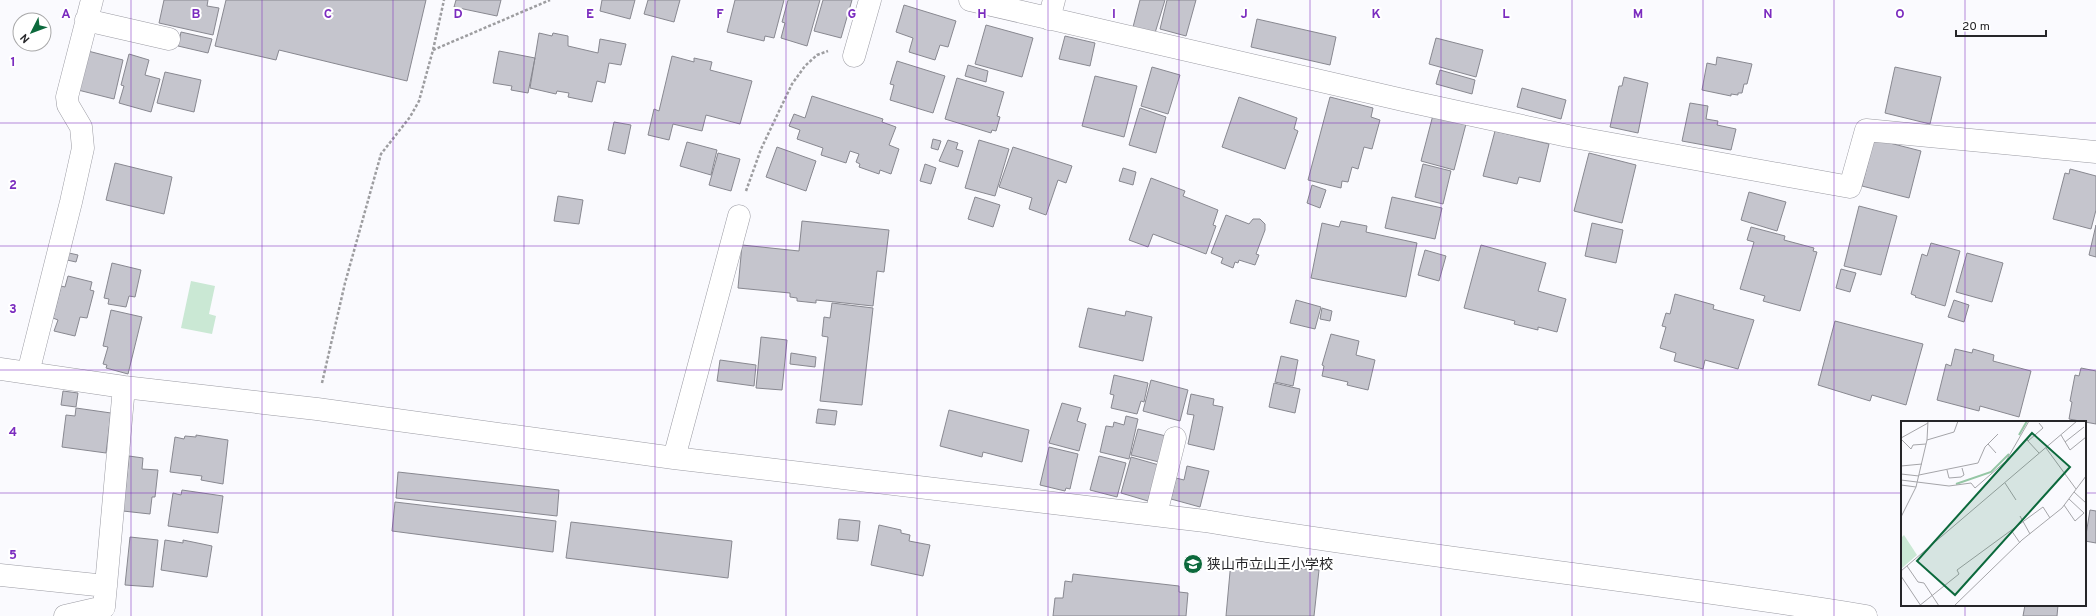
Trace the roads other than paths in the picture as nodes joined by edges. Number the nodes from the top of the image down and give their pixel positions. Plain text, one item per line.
1 (870, 0) edge
2 (970, 0) edge
3 (89, 10) edge
4 (1051, 10) edge
5 (169, 39) dead end
6 (854, 56) road end
7 (2096, 152) edge
8 (739, 216) road end
9 (0, 369) edge
10 (28, 373) junction
11 (124, 387) junction
12 (1175, 438) dead end
13 (674, 458) junction
14 (1156, 514) junction
15 (0, 576) edge
16 (106, 586) junction
17 (65, 616) edge
18 (1866, 616) edge

1 - 6 street
2 - 4 street
3 - 5 street
3 - 10 street
4 - 7 street
8 - 13 street
9 - 10 street
10 - 11 street
11 - 13 street
11 - 16 street
12 - 14 street
13 - 14 street
14 - 18 street
15 - 16 street
16 - 17 street

